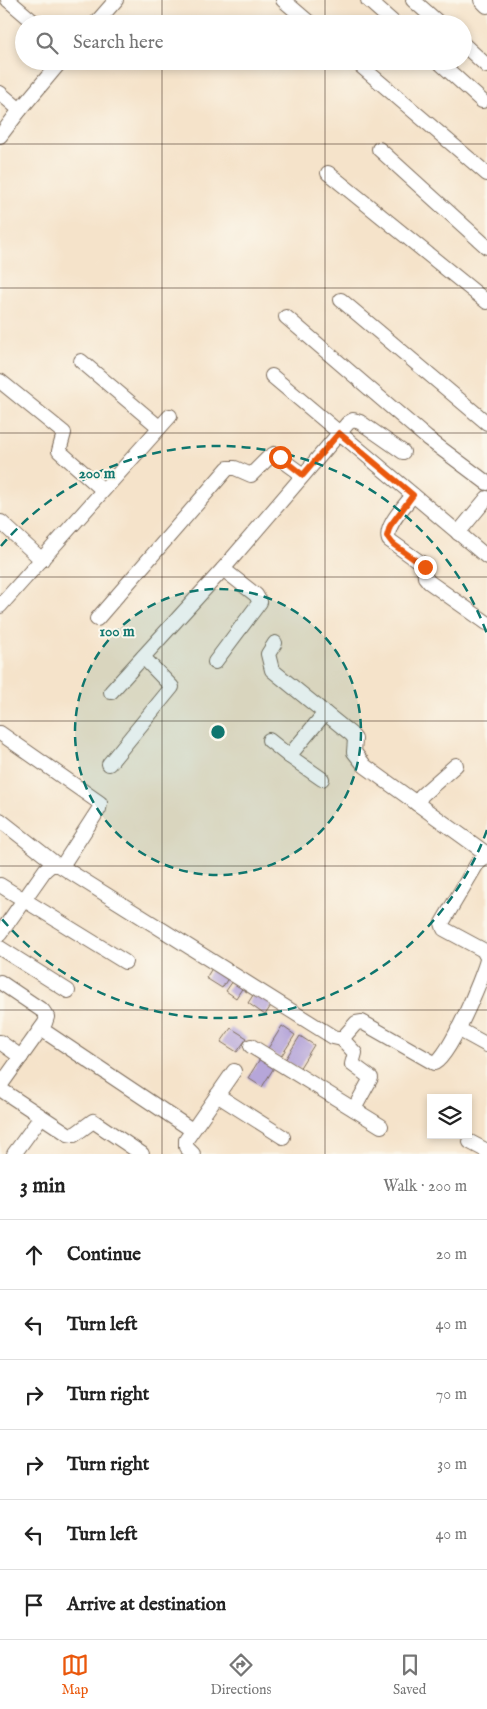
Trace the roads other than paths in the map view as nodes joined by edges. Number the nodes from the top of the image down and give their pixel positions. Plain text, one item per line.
1 (8, 0) edge
2 (116, 0) edge
3 (283, 0) edge
4 (368, 0) edge
5 (413, 0) edge
6 (481, 0) edge
7 (487, 6) edge
8 (26, 15) edge
9 (103, 15) edge
10 (300, 15) edge
11 (385, 15) edge
12 (430, 15) edge
13 (472, 52) edge
14 (487, 66) edge
15 (53, 70) edge
16 (366, 70) edge
17 (448, 70) edge
18 (0, 93) edge
19 (482, 100) dead end
20 (20, 110) junction
21 (0, 136) edge
22 (379, 149) dead end
23 (328, 173) dead end
24 (487, 174) edge
25 (487, 246) edge
26 (341, 300) dead end
27 (487, 302) edge
28 (286, 317) dead end
29 (81, 361) dead end
30 (272, 376) dead end
31 (0, 381) edge
32 (170, 416) dead end
33 (487, 423) edge
34 (159, 427) junction
35 (339, 433) junction
36 (403, 452) dead end
37 (303, 475) junction
38 (487, 483) edge
39 (103, 490) junction
40 (413, 495) junction
41 (487, 498) edge
42 (1, 522) edge
43 (458, 533) junction
44 (487, 557) edge
45 (42, 560) junction
46 (223, 569) junction
47 (0, 606) edge
48 (97, 619) dead end
49 (487, 624) edge
50 (275, 644) dead end
51 (143, 657) junction
52 (216, 662) dead end
53 (110, 692) dead end
54 (325, 713) junction
55 (0, 732) edge
56 (269, 740) dead end
57 (289, 756) junction
58 (109, 764) dead end
59 (456, 765) dead end
60 (322, 779) dead end
61 (416, 804) junction
62 (0, 820) edge
63 (487, 855) edge
64 (59, 865) junction
65 (0, 885) edge
66 (24, 900) junction
67 (0, 934) edge
68 (0, 948) edge
69 (487, 958) edge
70 (125, 962) dead end
71 (0, 982) edge
72 (68, 991) dead end
73 (42, 1029) junction
74 (458, 1029) junction
75 (342, 1039) junction
76 (0, 1042) edge
77 (487, 1045) edge
78 (251, 1046) dead end
79 (21, 1057) junction
80 (234, 1071) dead end
81 (0, 1089) edge
82 (217, 1095) junction
83 (354, 1109) junction
84 (41, 1117) junction
85 (381, 1126) dead end
86 (192, 1130) junction
87 (283, 1137) dead end
88 (470, 1142) dead end
89 (487, 1151) edge
90 (14, 1154) edge
91 (142, 1154) edge
92 (193, 1154) edge

1 - 8 street
2 - 9 street
3 - 10 street
4 - 11 street
5 - 12 street
6 - 7 street
13 - 14 street
15 - 20 street
16 - 24 street
17 - 19 street
18 - 20 street
20 - 21 street
22 - 25 street
23 - 27 street
26 - 33 street
28 - 38 street
29 - 34 street
30 - 35 street
31 - 39 street
32 - 34 street
34 - 39 street
35 - 36 street
35 - 37 street
35 - 40 street
37 - 46 street
37 - 48 street
39 - 45 street
40 - 43 street
40 - 49 street
41 - 43 street
42 - 45 street
43 - 44 street
45 - 47 street
46 - 51 street
46 - 52 street
50 - 54 street
51 - 53 street
51 - 58 street
54 - 57 street
54 - 61 street
55 - 64 street
56 - 57 street
57 - 60 street
59 - 61 street
61 - 63 street
62 - 64 street
63 - 69 street
64 - 66 street
64 - 75 street
65 - 66 street
66 - 67 street
66 - 70 street
68 - 72 street
69 - 74 street
71 - 73 street
73 - 79 street
73 - 86 street
74 - 75 street
74 - 77 street
75 - 83 street
76 - 79 street
78 - 83 street
79 - 81 street
80 - 82 street
81 - 84 street
82 - 86 street
82 - 87 street
83 - 85 street
84 - 90 street
84 - 91 street
86 - 92 street
88 - 89 street

